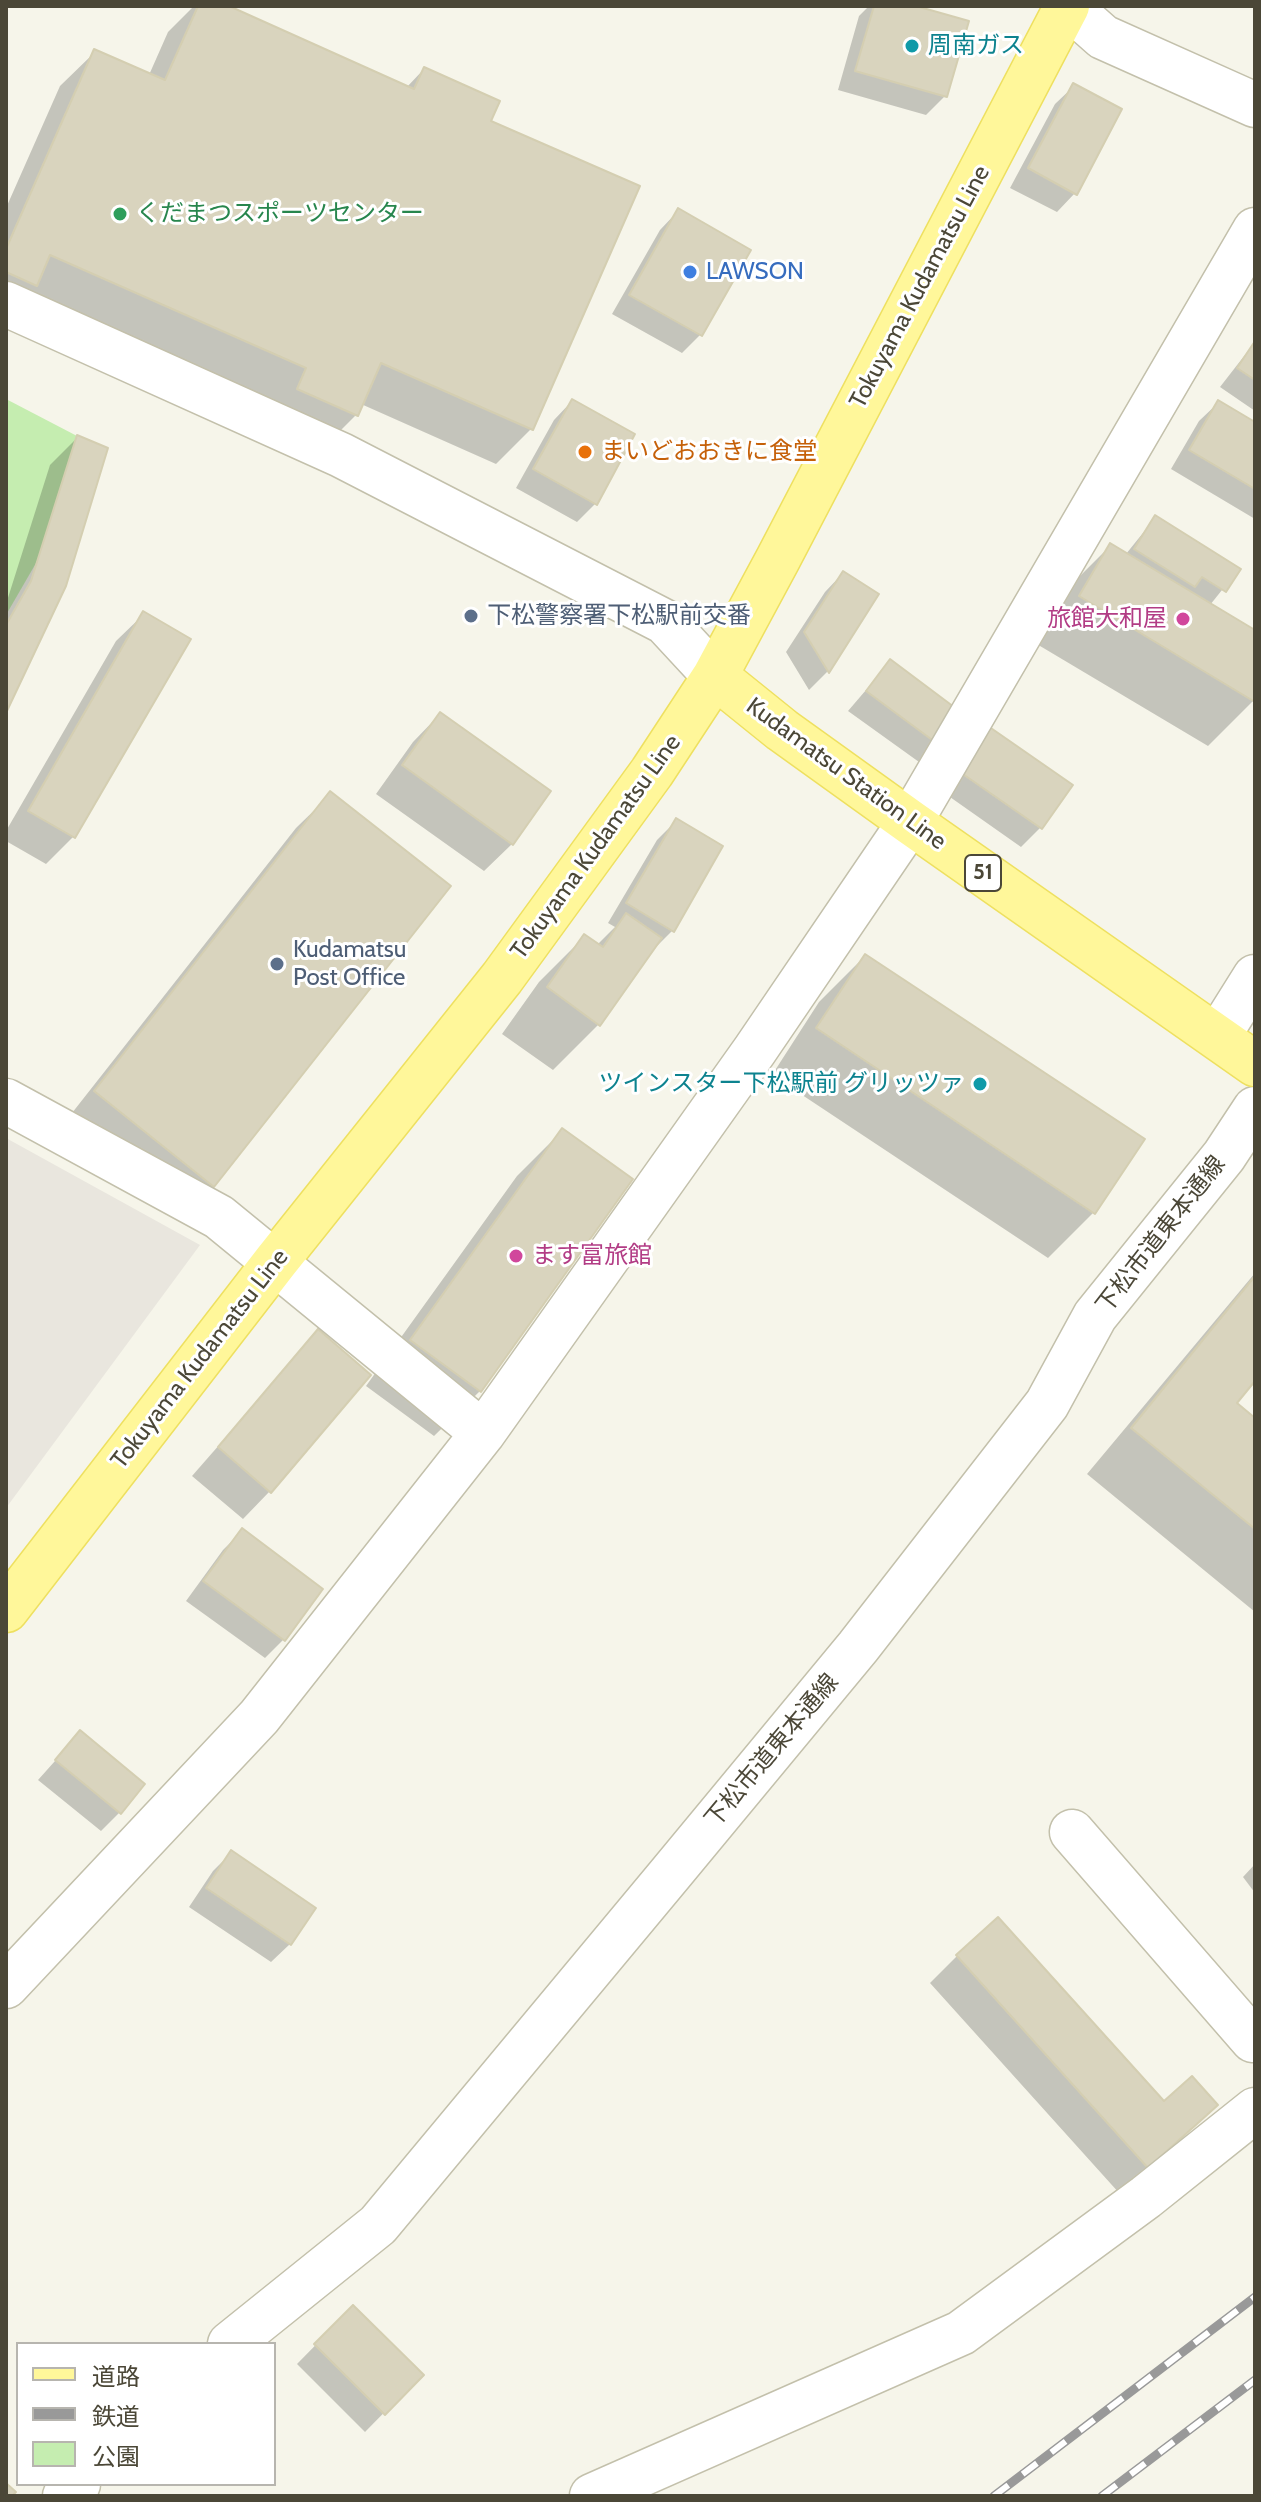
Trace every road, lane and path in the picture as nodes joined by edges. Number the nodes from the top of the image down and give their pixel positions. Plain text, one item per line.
1 (1067, 6) edge
2 (1255, 105) edge
3 (1255, 230) edge
4 (6, 304) edge
5 (715, 676) junction
6 (910, 822) junction
7 (1255, 977) edge
8 (1218, 1036) junction
9 (1255, 1064) edge
10 (6, 1101) edge
11 (1255, 1109) edge
12 (276, 1261) junction
13 (483, 1433) junction
14 (6, 1610) edge
15 (1072, 1832) dead end
16 (6, 1986) edge
17 (1254, 2045) edge
18 (1255, 2110) edge
19 (232, 2342) edge
20 (592, 2496) edge

1 - 2 street
1 - 5 main road, Tokuyama Kudamatsu Line
3 - 6 street
4 - 5 street
5 - 6 main road, Kudamatsu Station Line / 51
5 - 12 main road, Tokuyama Kudamatsu Line
6 - 8 main road, Kudamatsu Station Line / 51
6 - 13 street
7 - 8 street
8 - 9 main road, Kudamatsu Station Line / 51
10 - 12 street
11 - 19 street, 下松市道東本通線
12 - 13 street
12 - 14 main road, Tokuyama Kudamatsu Line
13 - 16 street
15 - 17 street
18 - 20 street

